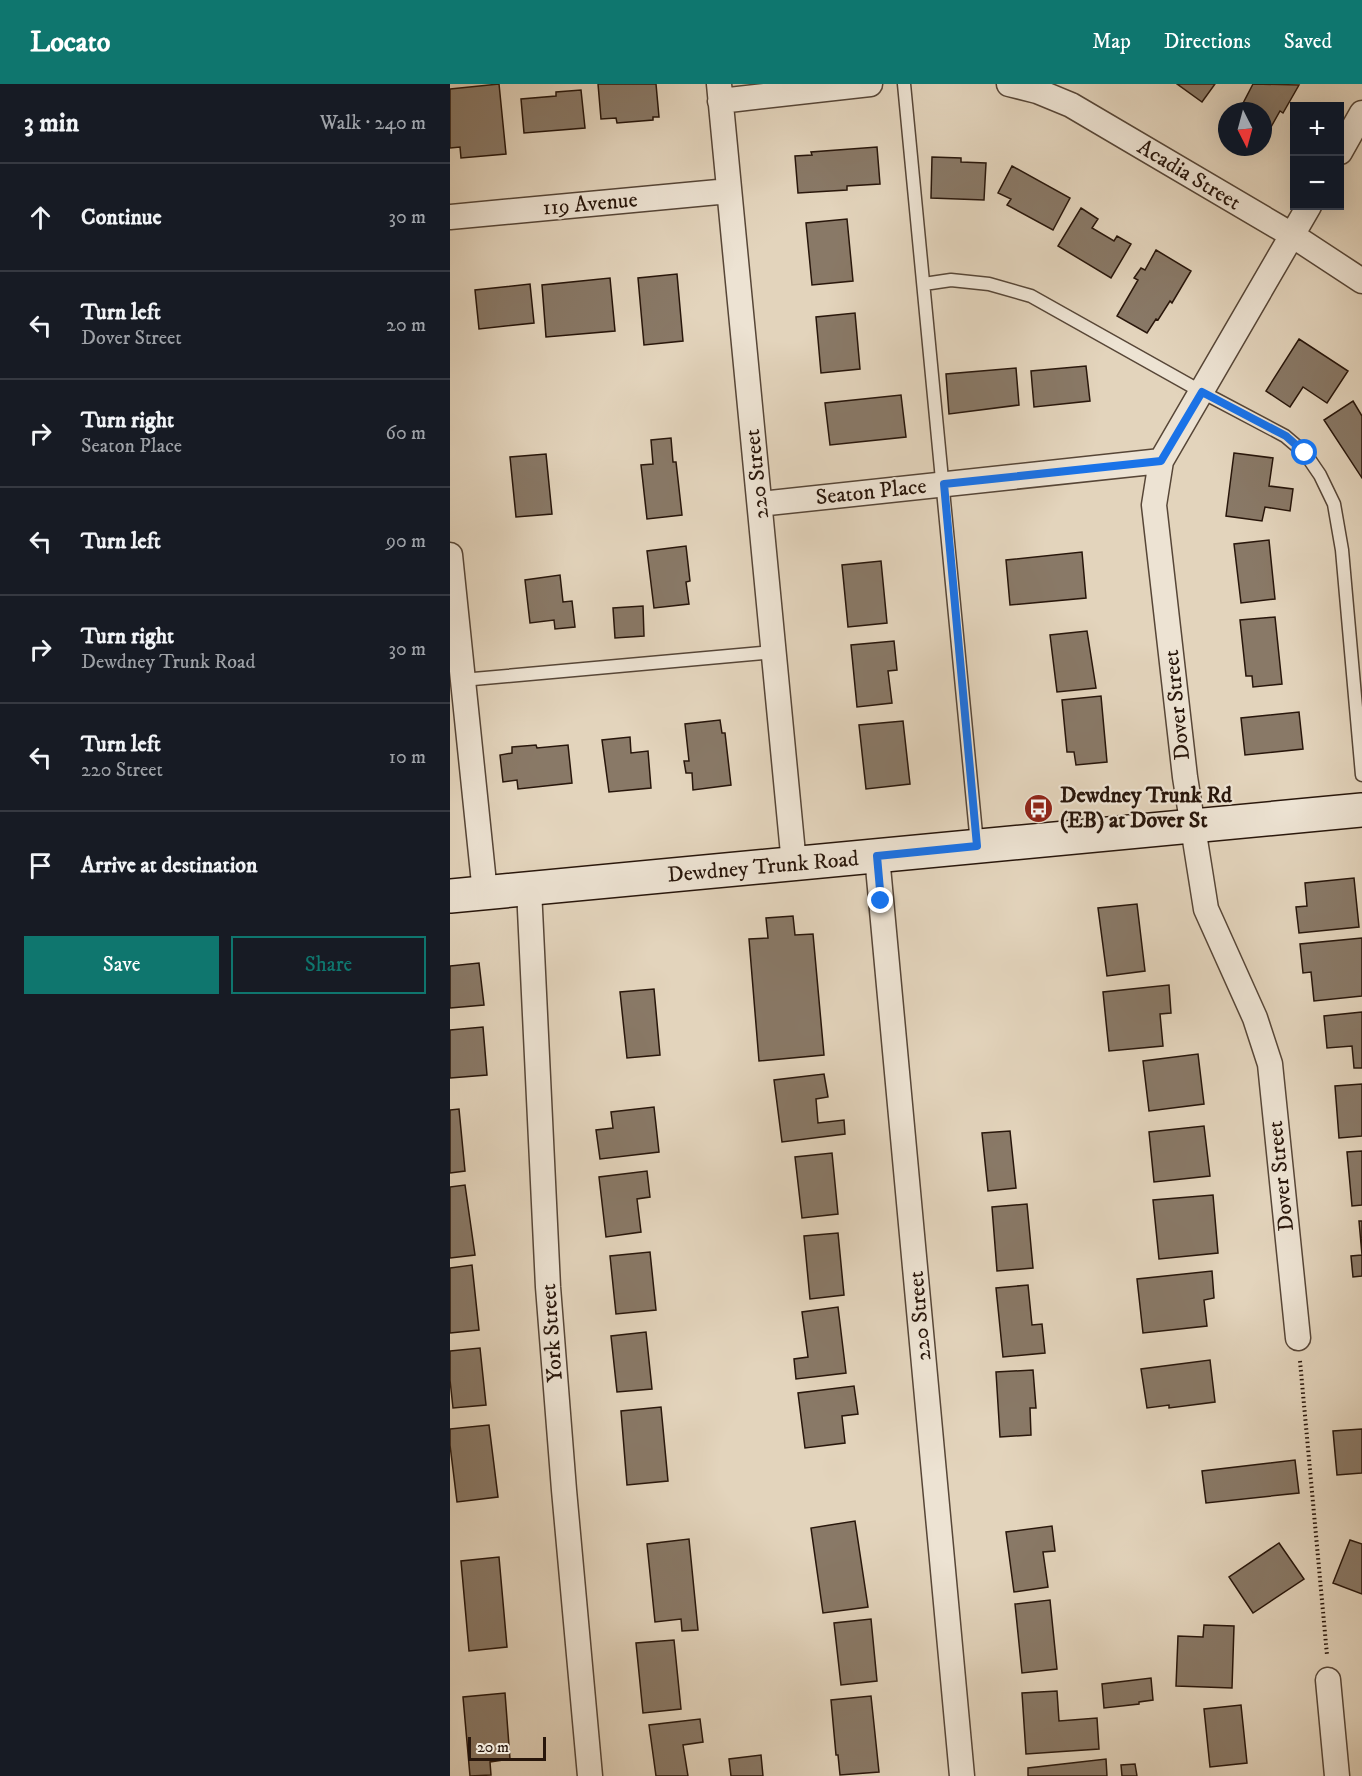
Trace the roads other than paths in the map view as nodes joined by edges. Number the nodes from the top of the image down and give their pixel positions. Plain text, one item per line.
1 (870, 84) edge
2 (904, 84) edge
3 (1009, 84) edge
4 (720, 93) edge
5 (1362, 113) edge
6 (1344, 145) edge
7 (729, 191) junction
8 (1307, 210) edge
9 (450, 217) edge
10 (1292, 235) junction
11 (1362, 281) edge
12 (924, 284) junction
13 (1202, 392) junction
14 (1161, 461) junction
15 (944, 484) junction
16 (760, 504) junction
17 (450, 555) edge
18 (774, 652) junction
19 (462, 680) junction
20 (1362, 775) edge
21 (1362, 810) edge
22 (1192, 827) junction
23 (977, 846) junction
24 (877, 856) junction
25 (794, 864) junction
26 (529, 889) junction
27 (485, 893) junction
28 (450, 896) edge
29 (1298, 1338) road end
30 (1328, 1680) road end
31 (590, 1776) edge
32 (962, 1776) edge
33 (1337, 1776) edge

1 - 4 street
2 - 12 lane
3 - 10 street, Acadia Street
4 - 7 street, 220 Street
5 - 6 street
7 - 9 street, 119 Avenue
7 - 16 street, 220 Street
8 - 10 street, Dover Street
10 - 11 street, Acadia Street
10 - 13 street, Dover Street
12 - 13 lane
12 - 15 lane
13 - 14 street, Dover Street
13 - 20 lane
14 - 15 street, Seaton Place
14 - 22 street, Dover Street
15 - 16 street, Seaton Place
15 - 23 lane
16 - 18 street, 220 Street
17 - 19 street
18 - 19 lane
18 - 25 street, 220 Street
19 - 27 street
21 - 22 main road, Dewdney Trunk Road
22 - 23 main road, Dewdney Trunk Road
22 - 29 street, Dover Street
23 - 24 main road, Dewdney Trunk Road
24 - 25 main road, Dewdney Trunk Road
24 - 32 street, 220 Street
25 - 26 main road, Dewdney Trunk Road
26 - 27 main road, Dewdney Trunk Road
26 - 31 street, York Street
27 - 28 main road, Dewdney Trunk Road
30 - 33 street

